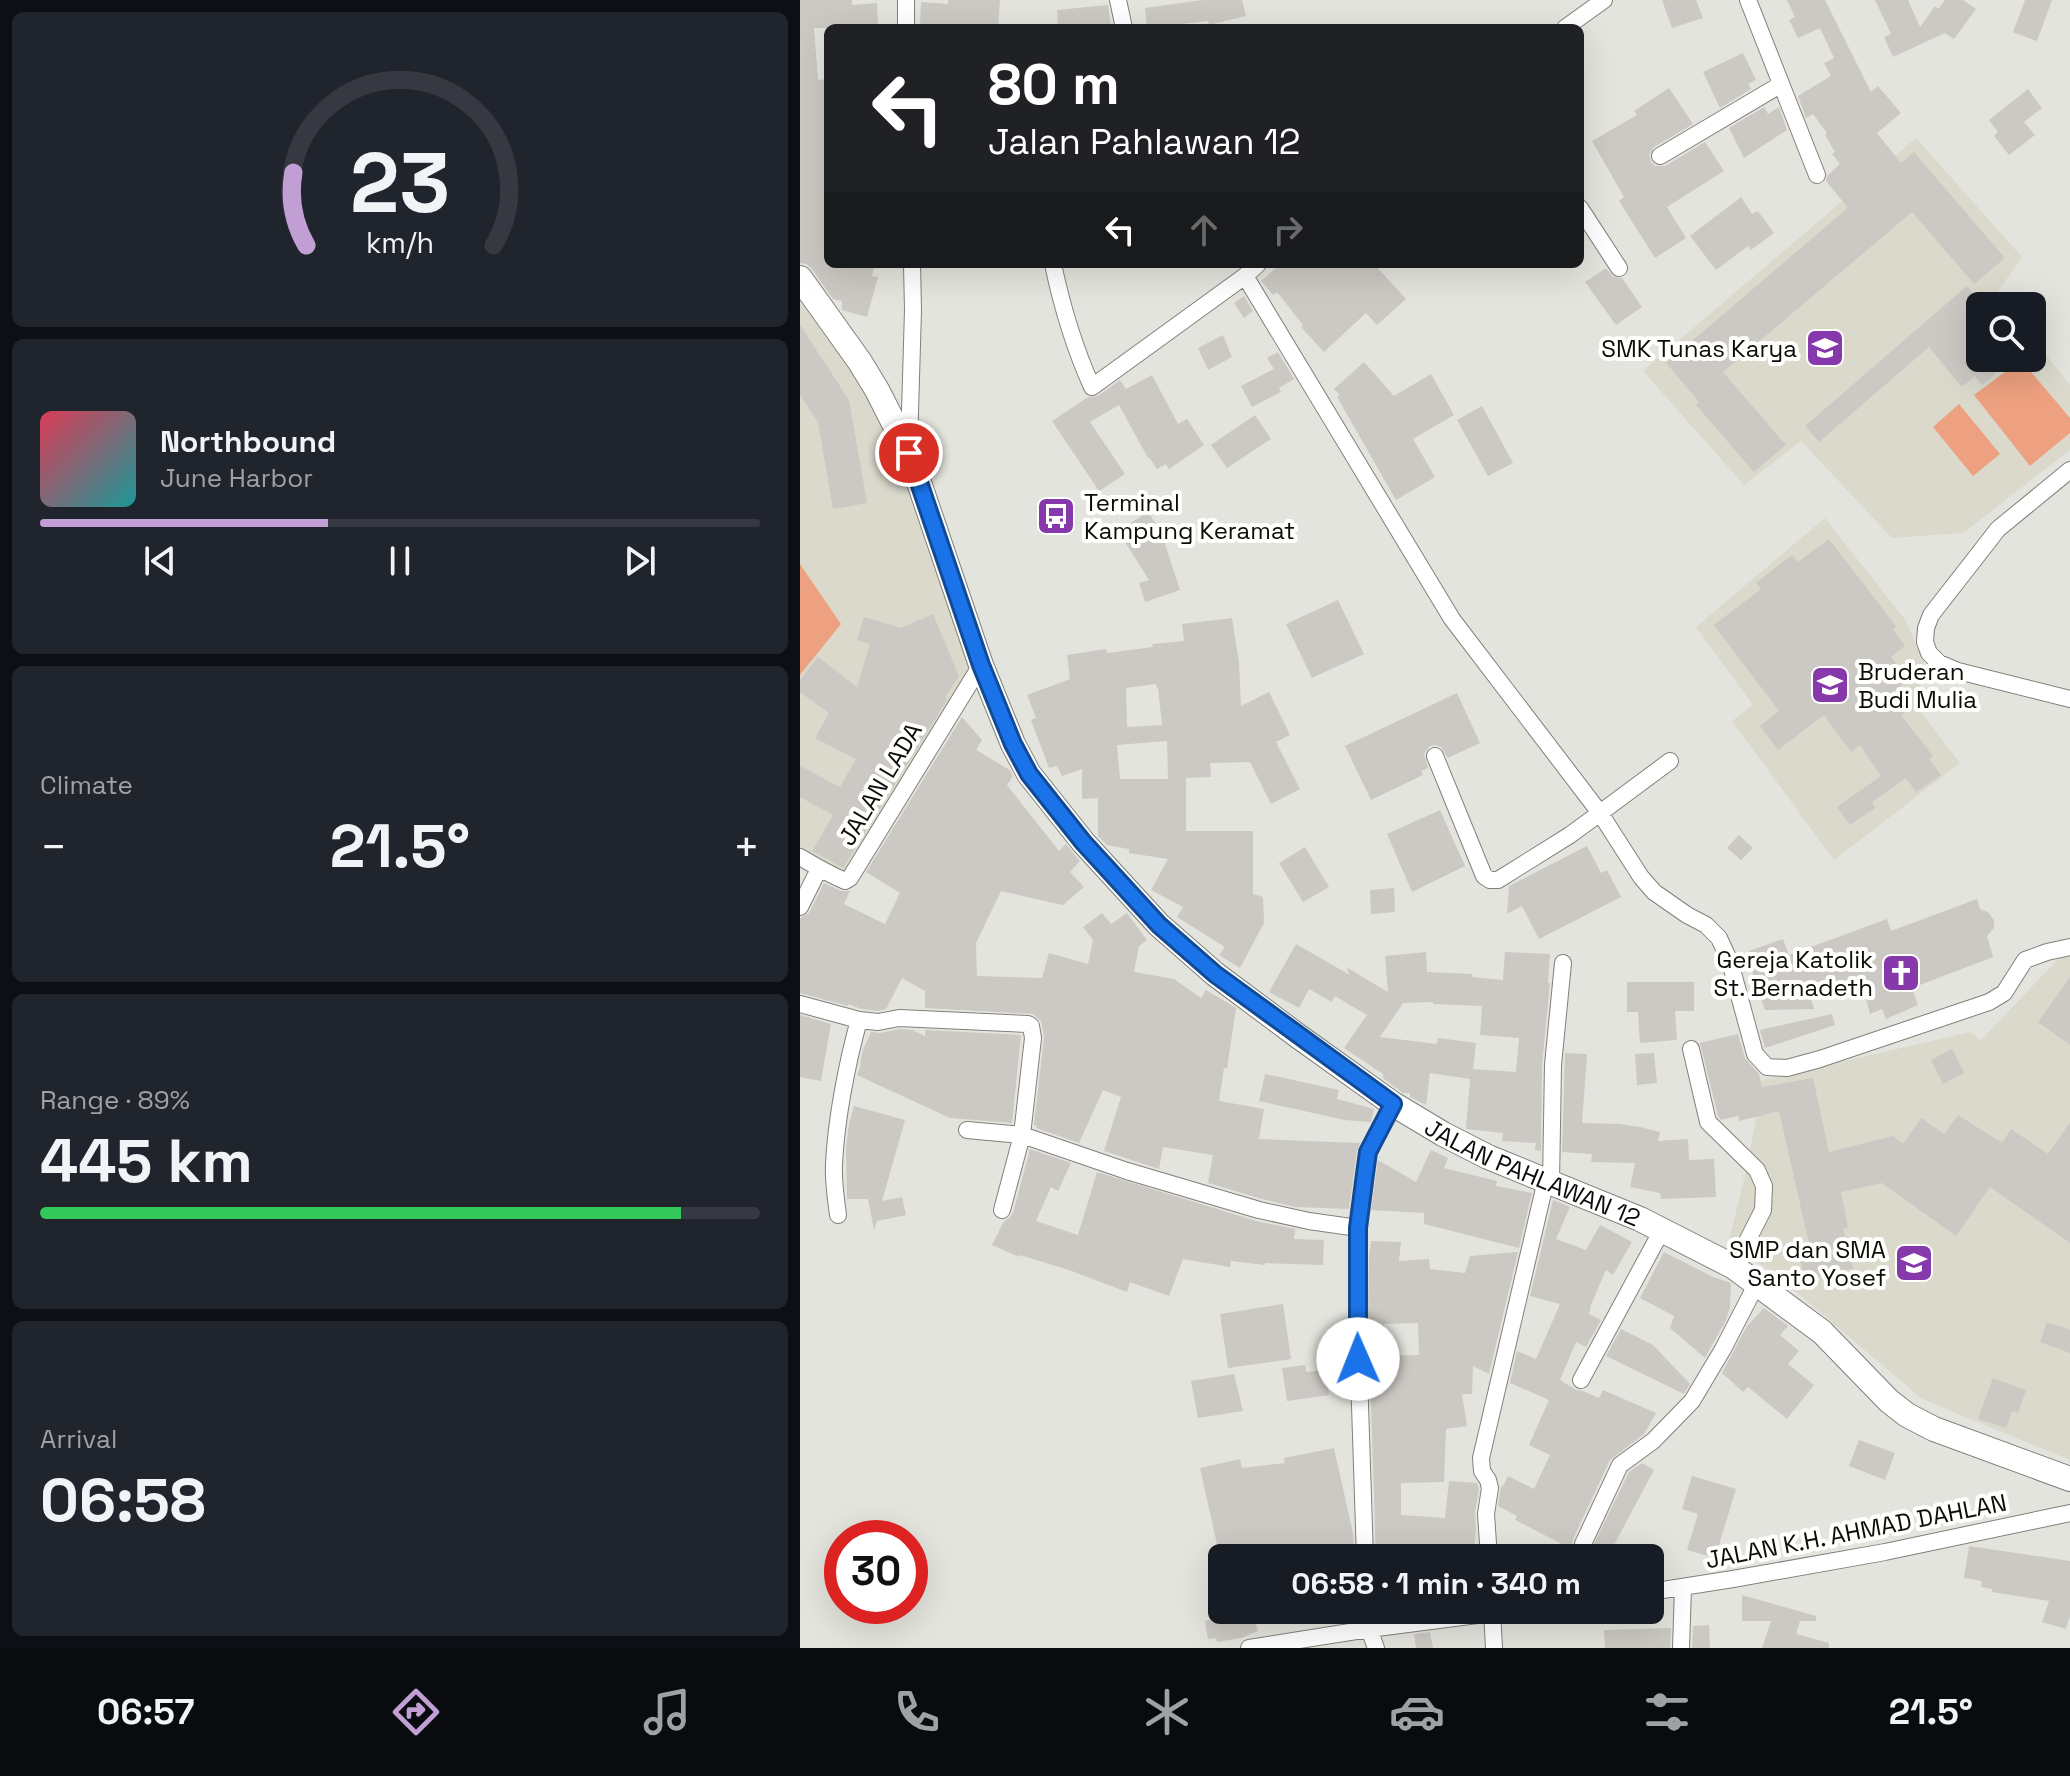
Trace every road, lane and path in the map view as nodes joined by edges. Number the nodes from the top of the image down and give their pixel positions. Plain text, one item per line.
1 (906, 0) edge
2 (1118, 0) edge
3 (1604, 0) edge
4 (1748, 0) edge
5 (906, 24) edge
6 (1123, 24) edge
7 (1571, 24) edge
8 (1780, 85) junction
9 (1660, 156) dead end
10 (1817, 175) dead end
11 (1584, 214) edge
12 (912, 268) edge
13 (1054, 268) edge
14 (1254, 268) edge
15 (1619, 268) dead end
16 (1245, 276) junction
17 (800, 278) edge
18 (909, 453) junction
19 (2070, 470) edge
20 (981, 665) junction
21 (2070, 699) edge
22 (1435, 756) dead end
23 (1670, 761) dead end
24 (1600, 813) junction
25 (800, 857) edge
26 (819, 869) junction
27 (800, 907) edge
28 (2070, 947) edge
29 (1563, 963) dead end
30 (800, 1004) edge
31 (859, 1020) junction
32 (1691, 1049) dead end
33 (1393, 1104) junction
34 (967, 1130) dead end
35 (1022, 1135) junction
36 (1548, 1181) junction
37 (1002, 1210) dead end
38 (838, 1215) dead end
39 (1358, 1228) junction
40 (1662, 1230) junction
41 (1734, 1267) junction
42 (1757, 1283) junction
43 (1581, 1380) dead end
44 (2070, 1479) edge
45 (2070, 1513) edge
46 (1365, 1544) edge
47 (1488, 1544) edge
48 (1583, 1544) dead end
49 (1683, 1587) junction
50 (1664, 1590) edge
51 (1368, 1624) edge
52 (1405, 1624) edge
53 (1493, 1624) edge
54 (1369, 1629) junction
55 (1249, 1648) edge
56 (1376, 1648) edge
57 (1494, 1648) edge
58 (1681, 1648) edge

1 - 5 street
2 - 6 street
3 - 7 street
4 - 8 street
8 - 9 street
8 - 10 street
11 - 15 street
12 - 18 street
13 - 16 street
14 - 16 street
16 - 24 street
17 - 18 main road, JALAN PAHLAWAN 12
18 - 20 main road, JALAN PAHLAWAN 12
19 - 21 street
20 - 26 street, JALAN LADA
20 - 33 main road, JALAN PAHLAWAN 12
22 - 24 street
23 - 24 street
24 - 28 street
25 - 26 street, JALAN LADA
26 - 27 street
29 - 36 street
30 - 31 street
31 - 35 street
31 - 38 street
32 - 41 street
33 - 36 main road, JALAN PAHLAWAN 12
33 - 39 street
34 - 35 street
35 - 37 street
35 - 39 street
36 - 40 main road, JALAN PAHLAWAN 12
36 - 47 street
39 - 46 street
40 - 41 main road, JALAN PAHLAWAN 12
40 - 43 street
41 - 42 main road, JALAN PAHLAWAN 12
42 - 44 main road, JALAN PAHLAWAN 12
42 - 48 street
45 - 49 street, JALAN K.H. AHMAD DAHLAN
49 - 50 street, JALAN K.H. AHMAD DAHLAN
49 - 58 street
51 - 54 street
52 - 54 street
53 - 57 street
54 - 55 street
54 - 56 street

